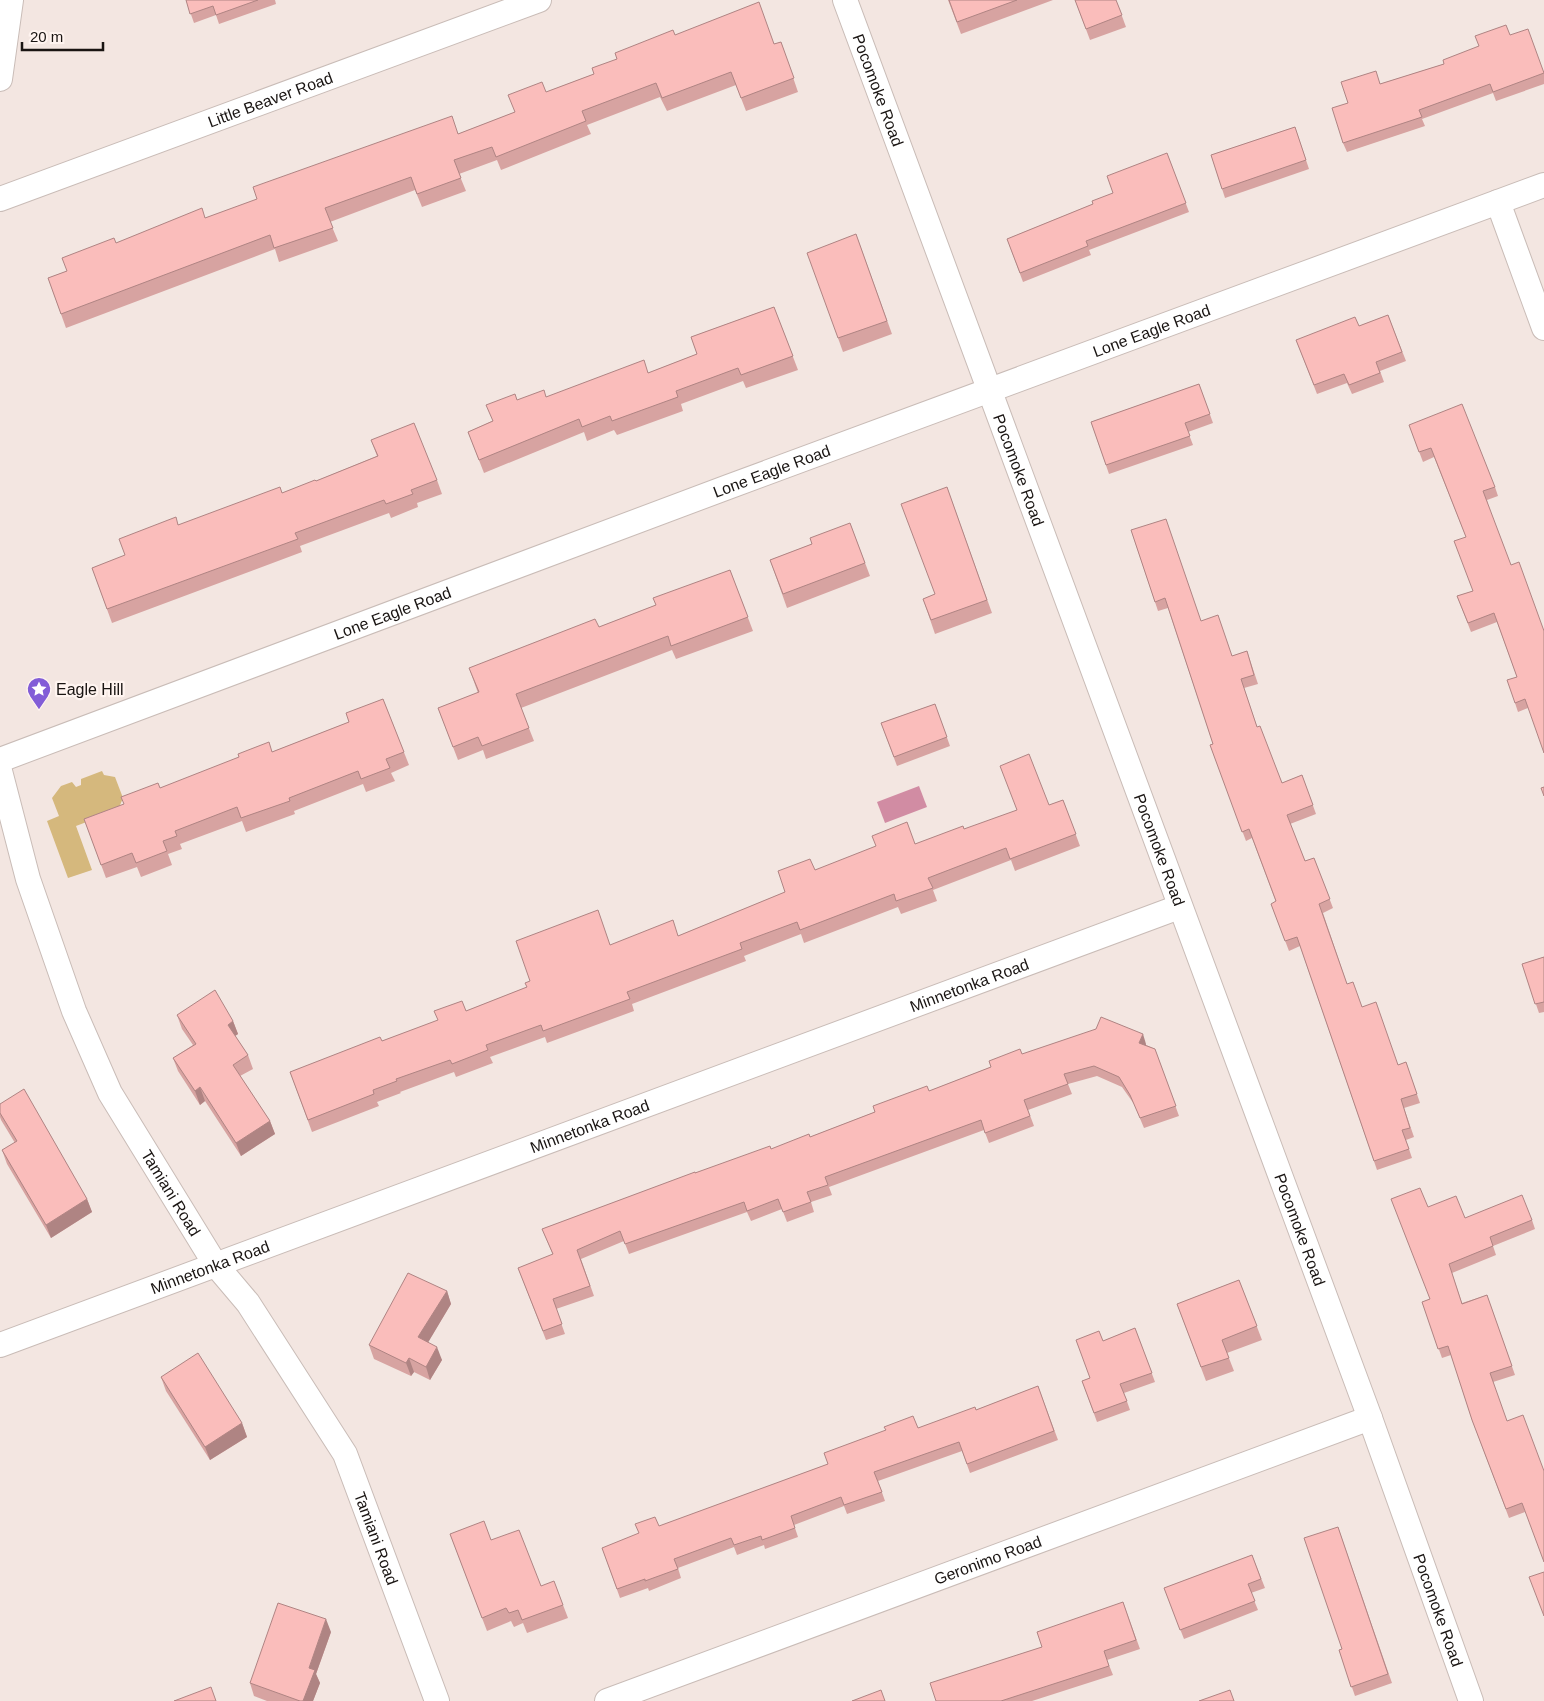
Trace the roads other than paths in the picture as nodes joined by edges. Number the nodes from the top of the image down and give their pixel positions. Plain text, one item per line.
1 (11, 0) edge
2 (539, 0) edge
3 (845, 0) edge
4 (0, 79) edge
5 (1544, 185) edge
6 (0, 199) edge
7 (1498, 202) junction
8 (1544, 328) edge
9 (988, 391) junction
10 (0, 760) edge
11 (0, 771) edge
12 (1179, 907) junction
13 (215, 1264) junction
14 (0, 1345) edge
15 (1370, 1418) junction
16 (437, 1701) edge
17 (607, 1701) edge
18 (1471, 1701) edge

1 - 4 street
2 - 6 street, Little Beaver Road
3 - 9 street, Pocomoke Road
5 - 7 street, Lone Eagle Road
7 - 8 street
7 - 9 street, Lone Eagle Road
9 - 10 street, Lone Eagle Road
9 - 12 street, Pocomoke Road
11 - 13 street, Tamiani Road
12 - 13 street, Minnetonka Road
12 - 15 street, Pocomoke Road
13 - 14 street, Minnetonka Road
13 - 16 street, Tamiani Road
15 - 17 street, Geronimo Road
15 - 18 street, Pocomoke Road

